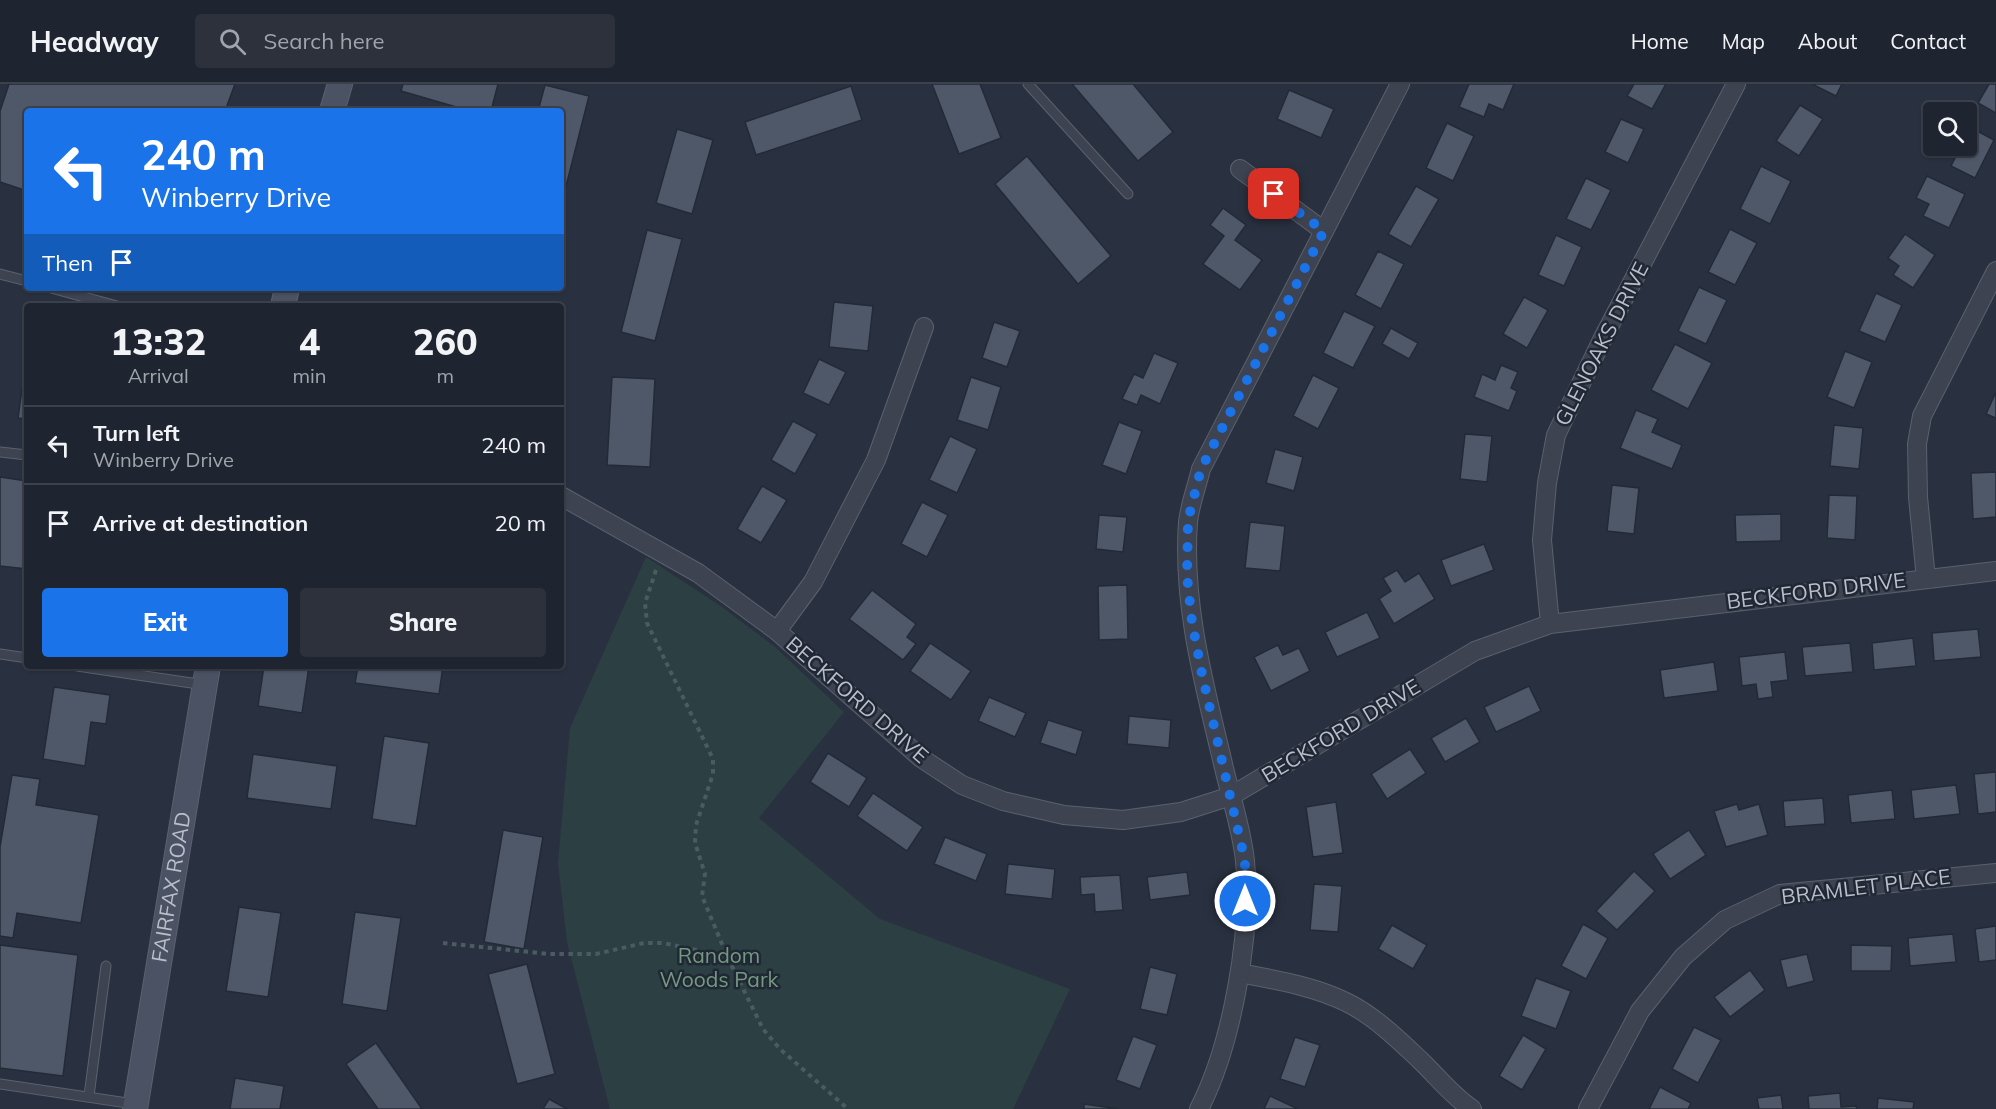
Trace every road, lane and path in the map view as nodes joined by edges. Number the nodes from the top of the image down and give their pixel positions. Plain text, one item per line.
1 (340, 84) edge
2 (1028, 84) edge
3 (1400, 84) edge
4 (1736, 84) edge
5 (333, 108) edge
6 (1240, 169) dead end
7 (1128, 194) dead end
8 (1324, 231) junction
9 (1996, 271) edge
10 (0, 274) edge
11 (24, 280) edge
12 (62, 291) edge
13 (106, 303) edge
14 (924, 327) dead end
15 (0, 452) edge
16 (24, 455) edge
17 (564, 498) edge
18 (662, 552) junction
19 (1996, 571) edge
20 (1926, 579) junction
21 (1550, 624) junction
22 (777, 631) junction
23 (0, 654) edge
24 (24, 658) edge
25 (120, 669) edge
26 (206, 675) edge
27 (1231, 796) junction
28 (1996, 873) edge
29 (443, 943) dead end
30 (727, 956) junction
31 (106, 966) dead end
32 (1240, 973) junction
33 (0, 1084) edge
34 (89, 1096) junction
35 (136, 1106) edge
36 (848, 1109) edge
37 (1199, 1109) edge
38 (1472, 1109) edge
39 (1588, 1109) edge

1 - 5 street
2 - 7 lane
3 - 8 street
4 - 21 street, GLENOAKS DRIVE
6 - 8 street
8 - 27 street
9 - 20 street
10 - 11 lane
12 - 13 lane
14 - 22 street
15 - 16 lane
17 - 18 street, BECKFORD DRIVE
18 - 22 street, BECKFORD DRIVE
18 - 30 path
19 - 20 street, BECKFORD DRIVE
20 - 21 street, BECKFORD DRIVE
21 - 27 street, BECKFORD DRIVE
22 - 27 street, BECKFORD DRIVE
23 - 24 lane
25 - 26 lane
26 - 35 street, FAIRFAX ROAD
27 - 32 street
28 - 39 street, BRAMLET PLACE
29 - 30 path
30 - 36 path
31 - 34 lane
32 - 37 street
32 - 38 street
33 - 34 lane
34 - 35 lane

